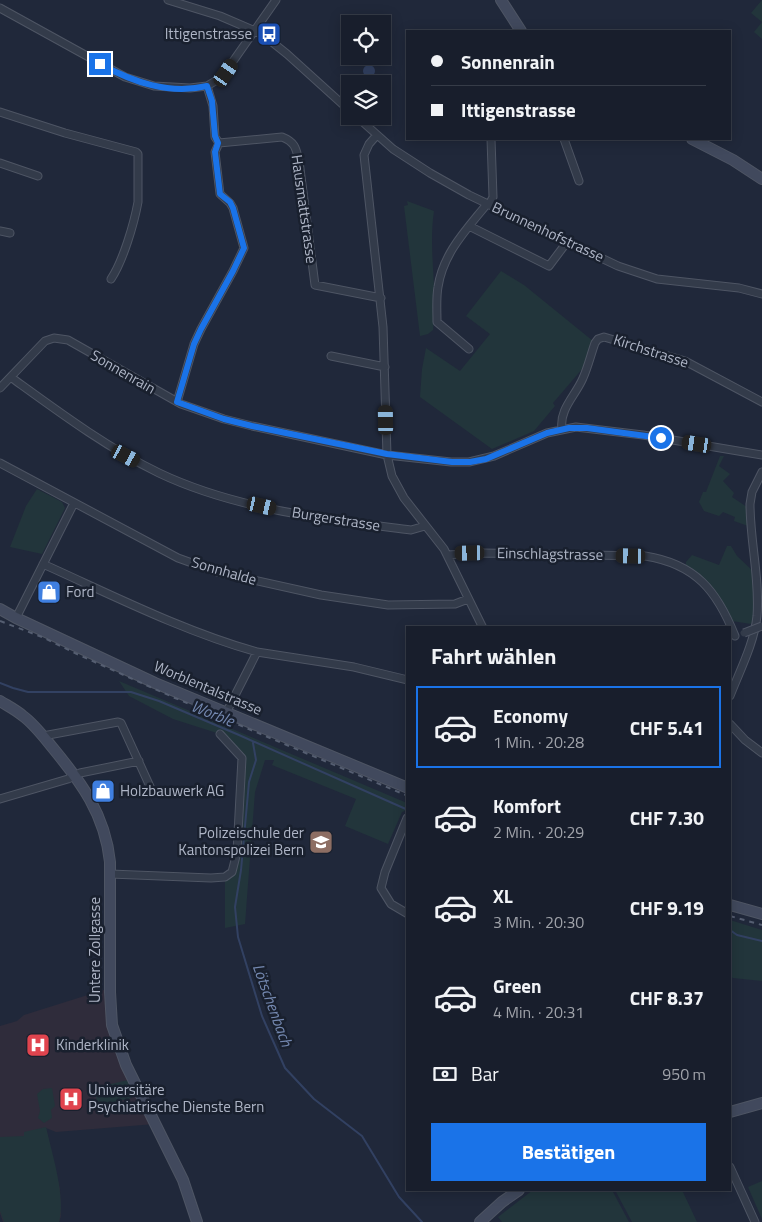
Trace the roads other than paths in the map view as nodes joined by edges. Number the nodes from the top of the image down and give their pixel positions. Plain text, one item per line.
1 (168, 0) edge
2 (276, 0) edge
3 (501, 0) edge
4 (0, 8) edge
5 (520, 30) edge
6 (255, 31) junction
7 (207, 86) junction
8 (341, 102) edge
9 (0, 112) edge
10 (365, 125) edge
11 (376, 136) junction
12 (491, 140) edge
13 (564, 140) edge
14 (694, 140) edge
15 (218, 143) junction
16 (0, 163) edge
17 (38, 176) dead end
18 (762, 179) edge
19 (579, 181) dead end
20 (488, 204) junction
21 (469, 226) junction
22 (0, 230) edge
23 (10, 233) dead end
24 (567, 242) junction
25 (111, 279) dead end
26 (762, 294) edge
27 (381, 298) junction
28 (470, 349) dead end
29 (330, 356) dead end
30 (385, 367) junction
31 (12, 378) junction
32 (0, 388) edge
33 (177, 402) junction
34 (762, 402) edge
35 (562, 429) junction
36 (387, 454) junction
37 (762, 455) edge
38 (0, 463) edge
39 (762, 472) edge
40 (74, 503) junction
41 (425, 526) junction
42 (447, 555) junction
43 (43, 564) junction
44 (468, 599) junction
45 (0, 609) edge
46 (16, 618) junction
47 (482, 626) edge
48 (729, 626) edge
49 (762, 626) edge
50 (733, 638) edge
51 (257, 652) junction
52 (406, 680) edge
53 (731, 694) edge
54 (0, 701) edge
55 (226, 713) junction
56 (731, 725) edge
57 (220, 734) dead end
58 (43, 736) junction
59 (762, 753) edge
60 (139, 761) junction
61 (76, 775) junction
62 (406, 787) edge
63 (153, 794) dead end
64 (0, 799) edge
65 (406, 820) edge
66 (110, 874) junction
67 (731, 905) edge
68 (406, 913) edge
69 (762, 914) edge
70 (762, 1103) edge
71 (731, 1112) edge
72 (731, 1169) edge
73 (518, 1191) edge
74 (197, 1222) edge
75 (480, 1222) edge
76 (755, 1222) edge

1 - 6 street
2 - 6 street
3 - 5 street
4 - 7 street
6 - 7 street
6 - 8 street
7 - 15 street
9 - 25 street
10 - 11 street, Brunnenhofstrasse
11 - 20 street, Brunnenhofstrasse
11 - 27 street
12 - 20 street
13 - 19 street
14 - 18 street
15 - 27 street, Hausmattstrasse
15 - 33 street
16 - 17 street
20 - 21 street
20 - 24 street, Brunnenhofstrasse
21 - 24 street
21 - 28 street
22 - 23 street
24 - 26 street, Brunnenhofstrasse
27 - 30 street
29 - 30 street
30 - 36 street
31 - 32 street, Sonnenrain
31 - 33 street, Sonnenrain
31 - 41 street, Burgerstrasse
33 - 36 street, Sonnenrain
34 - 35 street, Kirchstrasse
35 - 36 street, Sonnenrain
35 - 37 street, Sonnenrain
36 - 41 street
38 - 40 street, Sonnhalde
39 - 53 street
40 - 43 street
40 - 44 street, Sonnhalde
41 - 42 street
42 - 44 street
42 - 48 street, Einschlagstrasse
43 - 46 street
43 - 51 street
44 - 47 street
45 - 46 street, Worblentalstrasse
46 - 55 street, Worblentalstrasse
49 - 50 street, bridge
51 - 52 street
51 - 55 street
54 - 58 street, Untere Zollgasse
55 - 62 street, Worblentalstrasse
56 - 59 street
57 - 66 street
58 - 60 street
58 - 61 street, Untere Zollgasse
60 - 61 street
60 - 63 street
61 - 64 street
61 - 66 street, Untere Zollgasse
65 - 68 street
66 - 74 street, Untere Zollgasse
67 - 69 street
70 - 71 street
72 - 76 street
73 - 75 street

